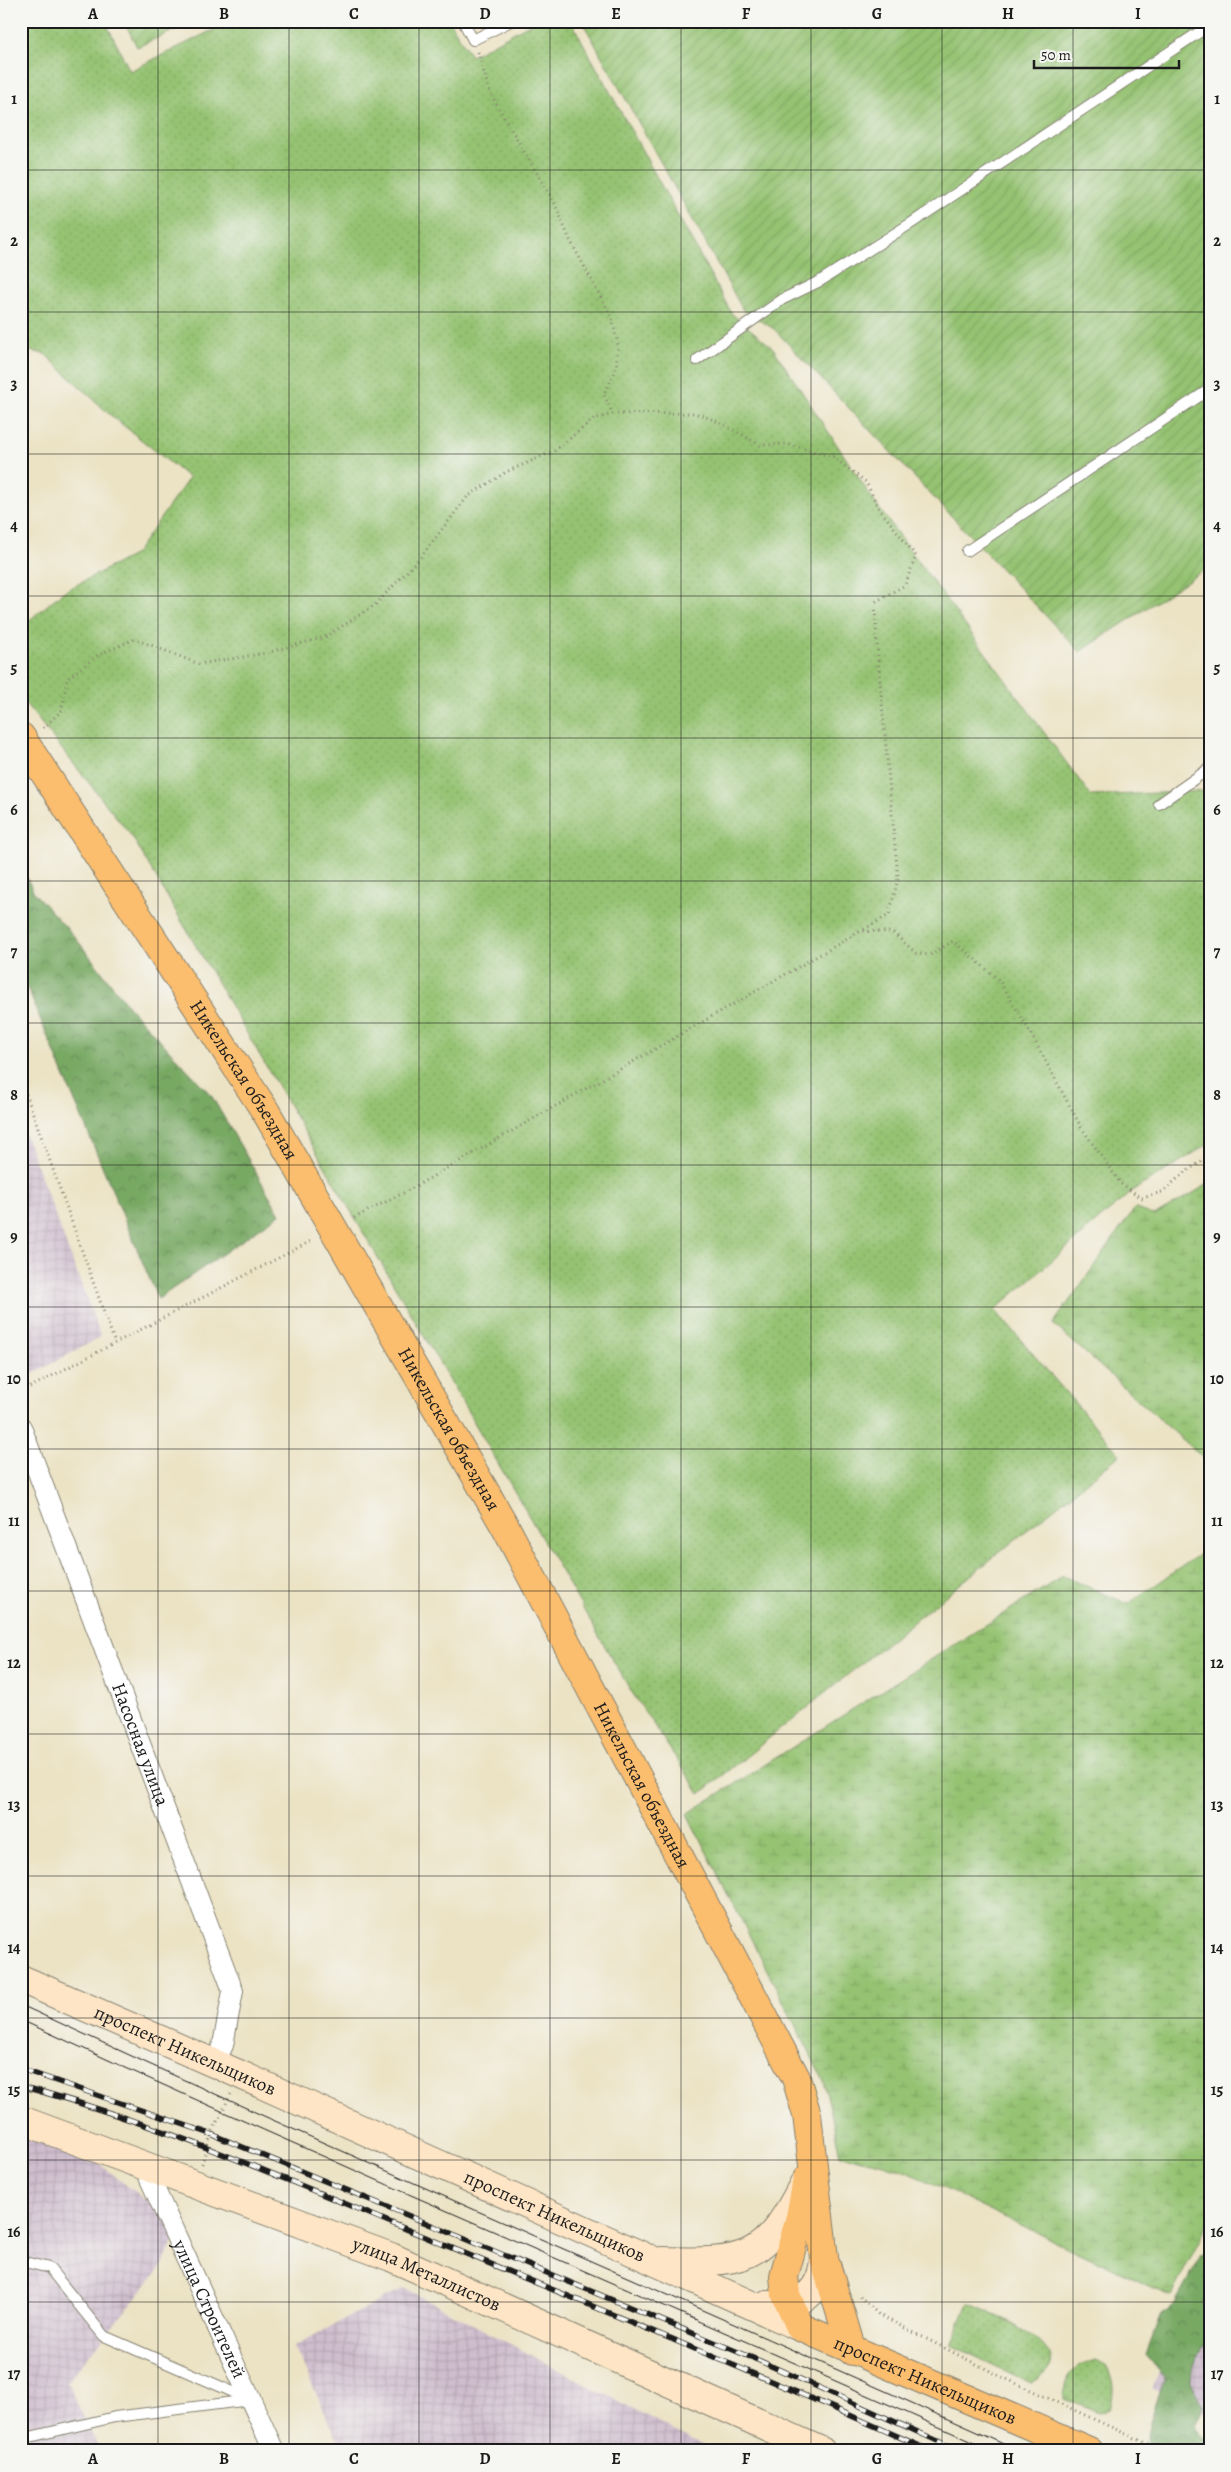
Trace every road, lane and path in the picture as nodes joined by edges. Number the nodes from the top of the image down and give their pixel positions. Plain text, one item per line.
1 (464, 21) edge
2 (511, 21) edge
3 (1210, 25) edge
4 (473, 40) junction
5 (697, 360) dead end
6 (1210, 389) edge
7 (613, 414) junction
8 (967, 551) dead end
9 (24, 740) edge
10 (1210, 768) edge
11 (1159, 804) dead end
12 (861, 931) junction
13 (21, 1080) edge
14 (1210, 1156) edge
15 (333, 1228) junction
16 (115, 1343) junction
17 (21, 1392) edge
18 (21, 1427) edge
19 (21, 1979) edge
20 (215, 2063) junction
21 (241, 2074) junction
22 (21, 2120) edge
23 (810, 2162) junction
24 (145, 2168) junction
25 (196, 2186) junction
26 (824, 2258) junction
27 (651, 2260) junction
28 (21, 2261) edge
29 (856, 2289) dead end
30 (795, 2316) junction
31 (852, 2351) junction
32 (251, 2400) junction
33 (21, 2439) edge
34 (274, 2451) edge
35 (821, 2451) edge
36 (1089, 2451) edge
37 (1163, 2451) edge

1 - 4 lane
2 - 4 lane
3 - 5 lane
4 - 7 path
6 - 8 lane
7 - 9 path
7 - 12 path
9 - 15 main road, Никельская объездная
10 - 11 lane
12 - 14 path
12 - 15 path
13 - 16 path
15 - 16 path
15 - 23 main road, Никельская объездная
16 - 17 path
18 - 20 street, Насосная улица
19 - 20 main road, проспект Никельщиков
20 - 21 main road, проспект Никельщиков
21 - 25 path
21 - 27 main road, проспект Никельщиков
22 - 24 main road, улица Металлистов
23 - 26 main road, Никельская объездная
23 - 27 main road
23 - 30 main road
24 - 25 main road, улица Металлистов
24 - 32 street, улица Строителей
25 - 35 main road, улица Металлистов
26 - 30 main road
26 - 31 main road, Никельская объездная
27 - 30 main road, проспект Никельщиков
28 - 32 lane
29 - 37 path
30 - 31 main road, проспект Никельщиков
31 - 36 main road, проспект Никельщиков
32 - 33 lane
32 - 34 street, улица Строителей

